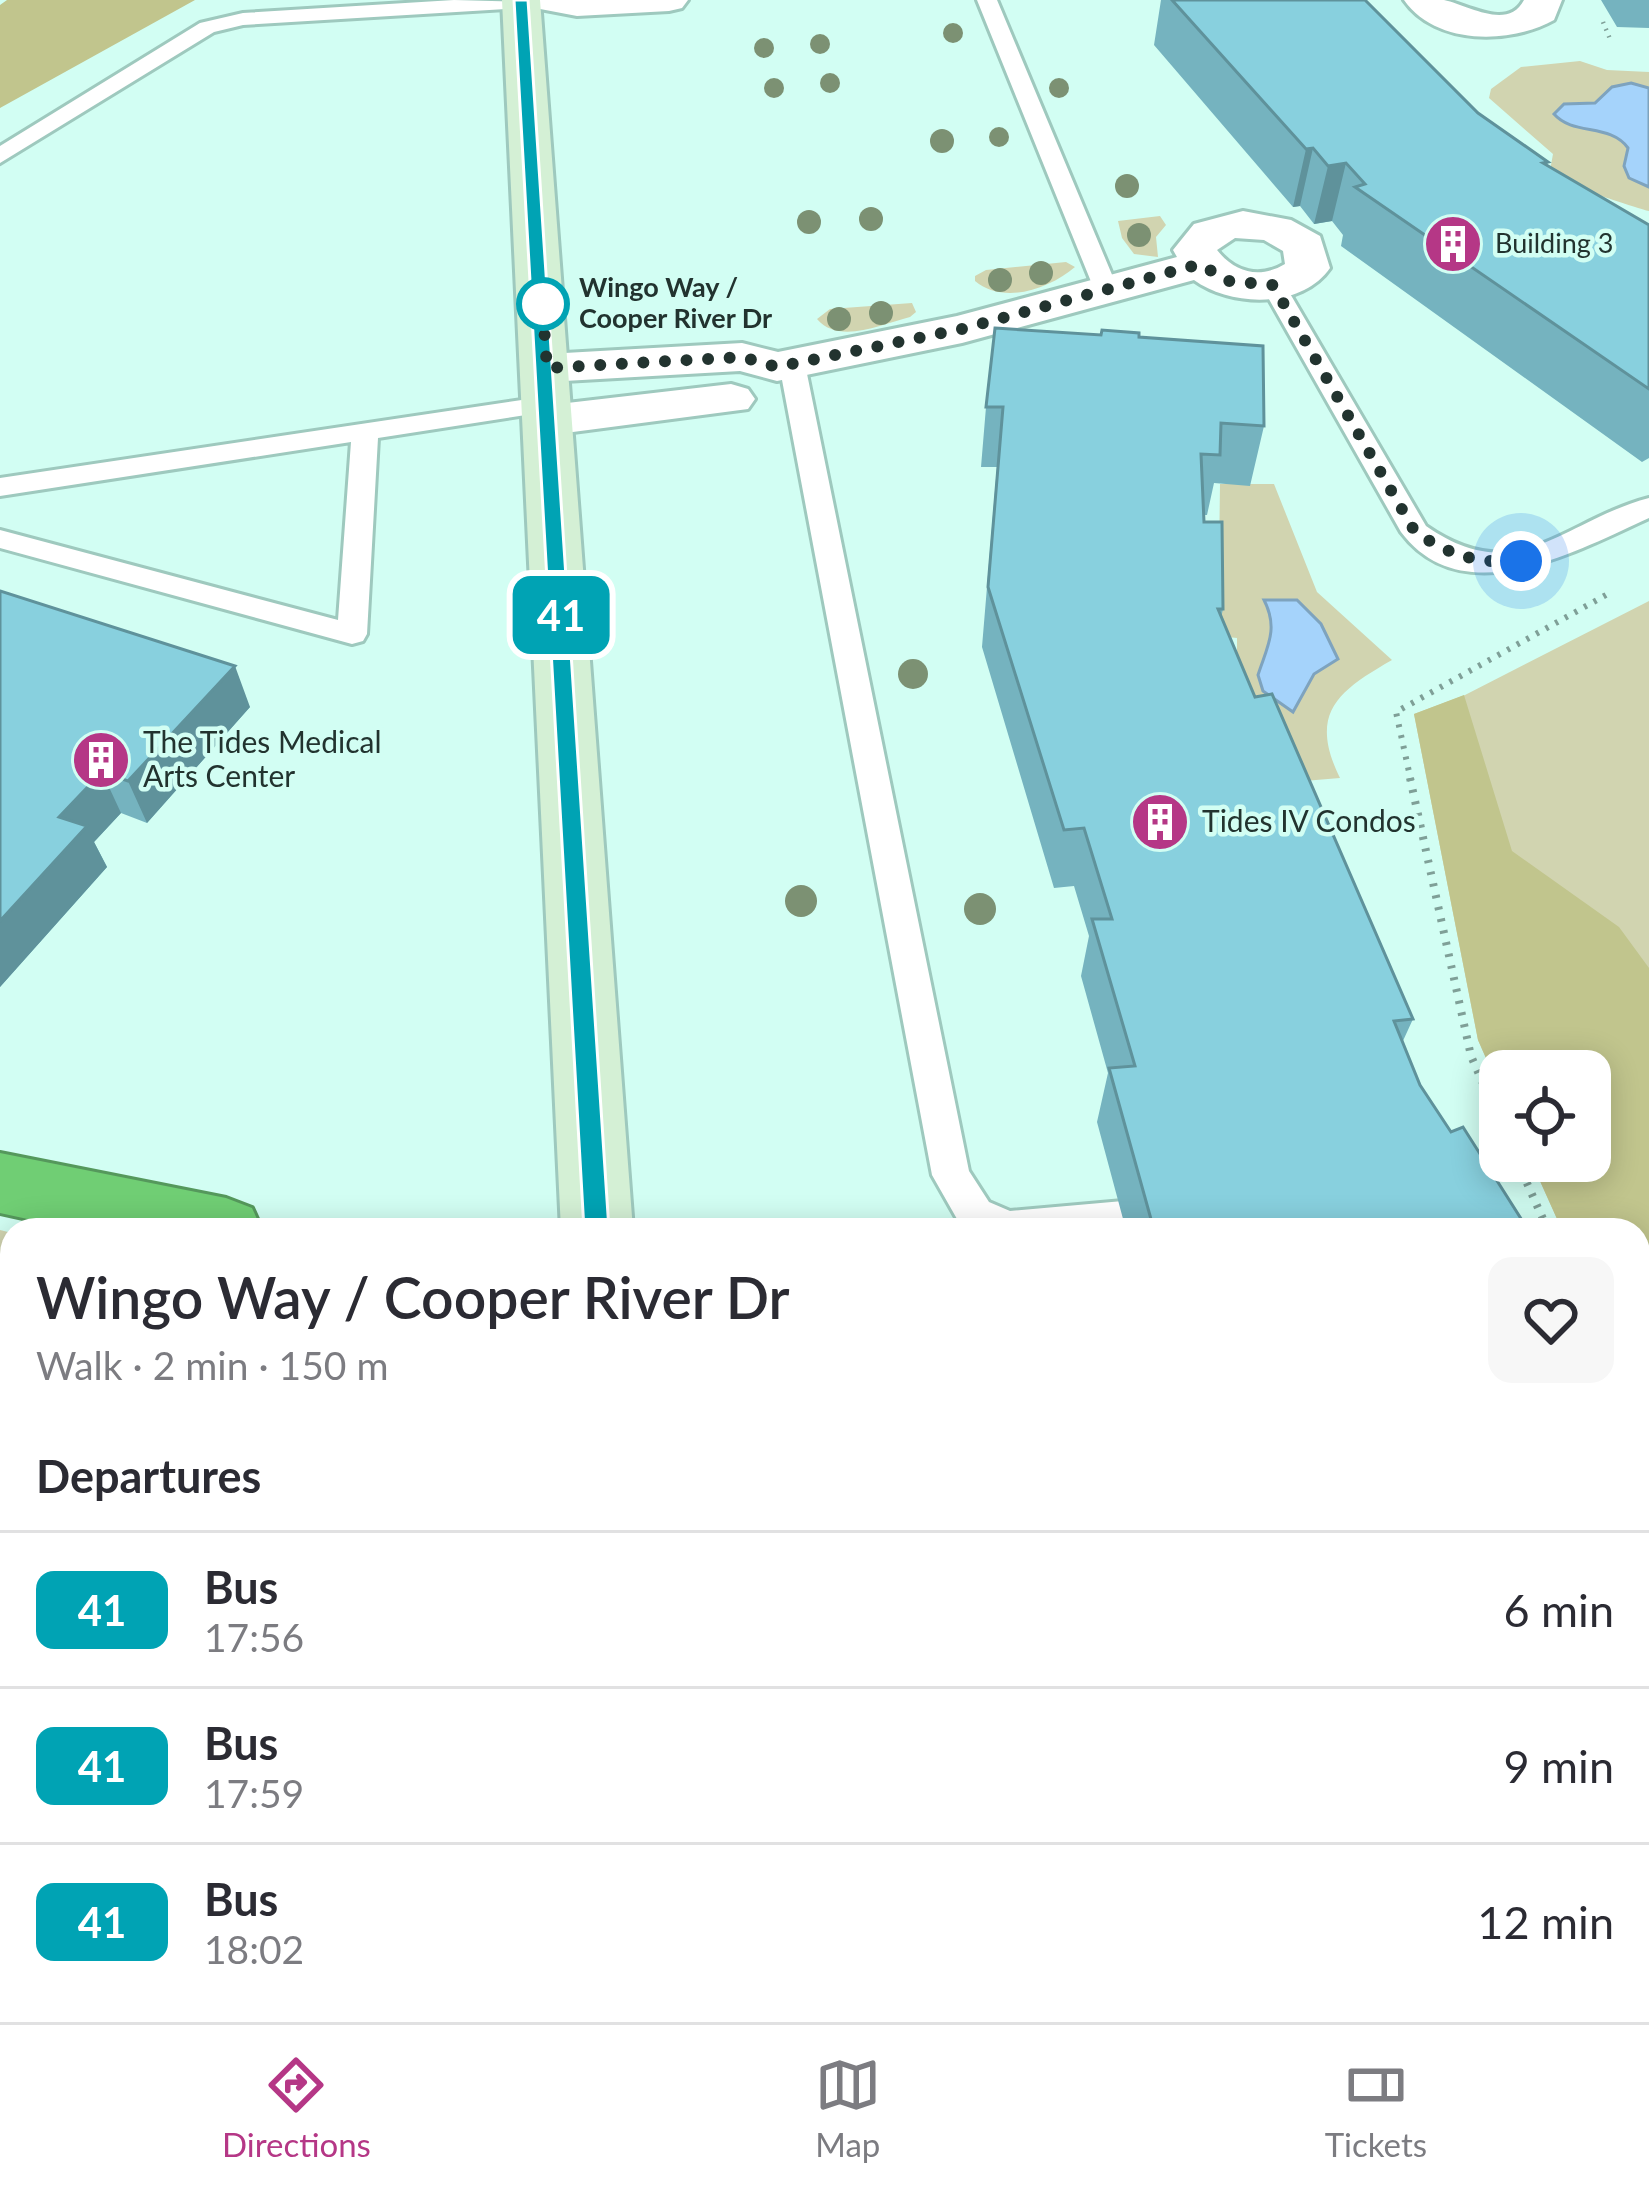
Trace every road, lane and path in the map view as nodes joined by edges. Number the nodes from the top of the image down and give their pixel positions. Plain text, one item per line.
1 (669, 0) edge
2 (987, 0) edge
3 (1423, 0) edge
4 (1543, 0) edge
5 (533, 1) edge
6 (0, 156) edge
7 (1200, 264) junction
8 (1273, 285) junction
9 (1106, 289) junction
10 (785, 365) junction
11 (549, 397) junction
12 (365, 429) junction
13 (0, 487) edge
14 (1649, 506) edge
15 (0, 539) edge
16 (1610, 592) dead end
17 (1479, 1074) edge
18 (1526, 1182) edge
19 (0, 1183) edge
20 (168, 1218) edge
21 (596, 1218) edge
22 (985, 1218) edge
23 (1543, 1218) edge

1 - 5 street
2 - 9 lane
3 - 4 street
5 - 6 lane
5 - 11 street
7 - 8 street
7 - 8 street
7 - 9 street
8 - 14 lane
9 - 10 street
10 - 11 street
10 - 22 lane
11 - 12 lane
11 - 21 street
12 - 13 lane
12 - 15 lane
16 - 17 path
18 - 23 path
19 - 20 highway

